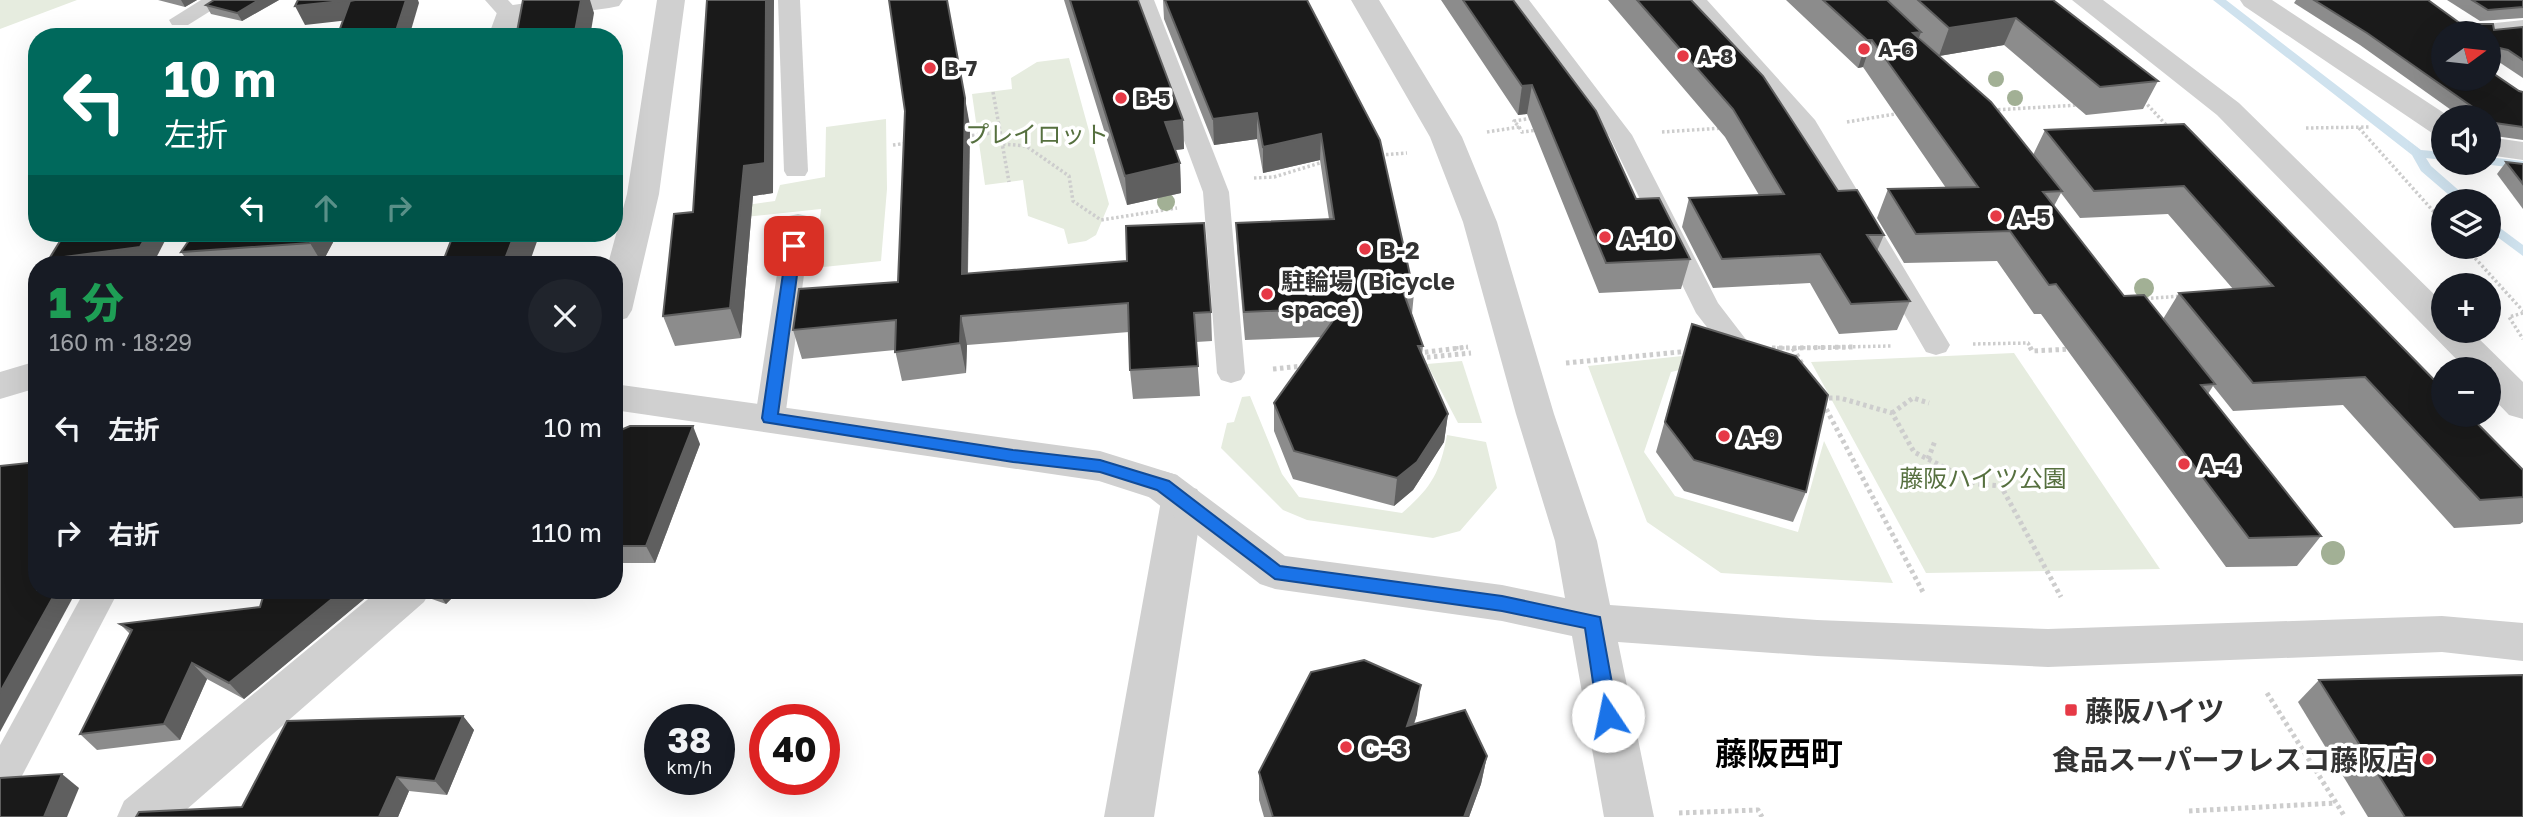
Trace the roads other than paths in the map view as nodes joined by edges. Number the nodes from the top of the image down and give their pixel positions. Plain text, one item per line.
1 (217, 0) edge
2 (609, 0) edge
3 (671, 0) edge
4 (789, 0) edge
5 (1143, 0) edge
6 (1365, 0) edge
7 (1518, 0) edge
8 (1696, 0) edge
9 (2086, 0) edge
10 (2254, 0) edge
11 (502, 17) edge
12 (180, 20) dead end
13 (2501, 28) edge
14 (2523, 28) edge
15 (2431, 118) edge
16 (2501, 148) edge
17 (2523, 151) edge
18 (796, 171) dead end
19 (798, 222) dead end
20 (623, 274) edge
21 (2431, 312) edge
22 (2462, 343) edge
23 (1936, 345) dead end
24 (1737, 346) edge
25 (2475, 357) edge
26 (1231, 373) road end
27 (28, 377) edge
28 (2501, 383) edge
29 (0, 386) edge
30 (2523, 405) edge
31 (623, 412) edge
32 (770, 418) junction
33 (1173, 493) junction
34 (97, 599) edge
35 (398, 599) edge
36 (1593, 622) junction
37 (2523, 642) edge
38 (0, 781) edge
39 (142, 817) edge
40 (1129, 817) edge
41 (1629, 817) edge

1 - 12 lane
2 - 11 street
3 - 20 street
4 - 18 lane
5 - 26 lane
6 - 36 street
7 - 24 lane
8 - 23 lane
9 - 21 street
10 - 15 street
13 - 14 street
16 - 17 street
19 - 32 lane
22 - 25 street
27 - 29 street
28 - 30 street
31 - 32 street
32 - 33 street
33 - 36 street
33 - 40 street
34 - 38 lane
35 - 39 street
36 - 37 street
36 - 41 street

